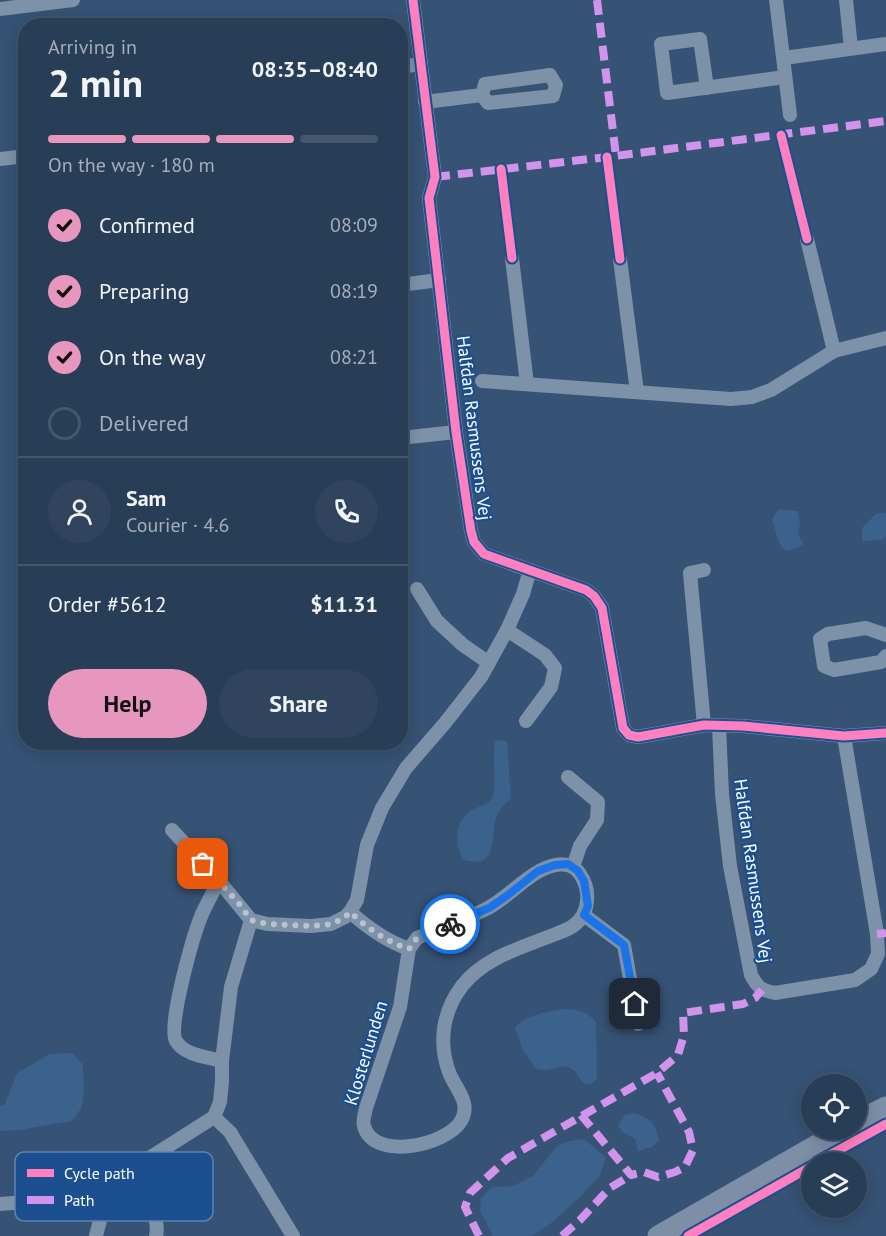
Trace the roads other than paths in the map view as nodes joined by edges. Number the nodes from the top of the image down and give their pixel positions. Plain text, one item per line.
1 (73, 0) edge
2 (413, 0) edge
3 (776, 0) edge
4 (846, 0) edge
5 (0, 9) edge
6 (886, 44) edge
7 (851, 48) junction
8 (784, 58) junction
9 (421, 64) junction
10 (408, 66) edge
11 (785, 76) junction
12 (707, 88) junction
13 (482, 95) junction
14 (425, 102) junction
15 (790, 115) dead end
16 (18, 157) edge
17 (0, 159) edge
18 (807, 239) dead end
19 (512, 258) dead end
20 (620, 260) dead end
21 (439, 280) junction
22 (408, 284) edge
23 (886, 338) edge
24 (834, 351) junction
25 (482, 381) dead end
26 (527, 384) junction
27 (637, 392) junction
28 (456, 432) junction
29 (408, 437) edge
30 (530, 570) junction
31 (704, 570) dead end
32 (417, 589) dead end
33 (507, 630) junction
34 (886, 635) edge
35 (886, 656) edge
36 (489, 663) junction
37 (526, 721) dead end
38 (704, 725) junction
39 (719, 726) junction
40 (886, 733) edge
41 (844, 736) junction
42 (568, 777) dead end
43 (172, 830) dead end
44 (573, 867) junction
45 (219, 881) junction
46 (350, 912) junction
47 (584, 915) junction
48 (251, 920) junction
49 (409, 949) junction
50 (638, 1024) dead end
51 (222, 1061) junction
52 (886, 1107) edge
53 (867, 1116) edge
54 (214, 1117) junction
55 (826, 1140) edge
56 (159, 1152) edge
57 (15, 1203) edge
58 (0, 1204) edge
59 (100, 1221) edge
60 (156, 1221) edge
61 (96, 1236) edge
62 (156, 1236) edge
63 (293, 1236) edge
64 (658, 1236) edge

1 - 5 street
2 - 9 street, Halfdan Rasmussens Vej
3 - 8 street
4 - 7 street
6 - 7 street
7 - 8 street
8 - 11 street
9 - 10 street
9 - 14 street, Halfdan Rasmussens Vej
11 - 12 street
11 - 15 street
12 - 12 street
13 - 13 street
13 - 14 street
14 - 21 street, Halfdan Rasmussens Vej
16 - 17 street
18 - 24 street
19 - 26 street
20 - 27 street
21 - 22 street
21 - 28 street, Halfdan Rasmussens Vej
23 - 24 street
24 - 27 street
25 - 26 street
26 - 27 street
28 - 29 street
28 - 30 street, Halfdan Rasmussens Vej
30 - 33 street
30 - 38 street, Halfdan Rasmussens Vej
31 - 38 street
32 - 36 street
33 - 36 street
33 - 37 street
34 - 35 street
36 - 46 street
38 - 39 street, Halfdan Rasmussens Vej
39 - 41 street, Halfdan Rasmussens Vej
39 - 41 street, Halfdan Rasmussens Vej
40 - 41 street, Halfdan Rasmussens Vej
42 - 44 street
43 - 45 street
44 - 47 street
44 - 49 street
45 - 48 street
45 - 51 street
46 - 48 street
46 - 49 street
47 - 49 street, Klosterlunden
47 - 50 street
48 - 51 street
51 - 54 street
52 - 53 main road
54 - 56 street
54 - 63 street
55 - 64 main road
57 - 58 street
59 - 61 street
60 - 62 street

